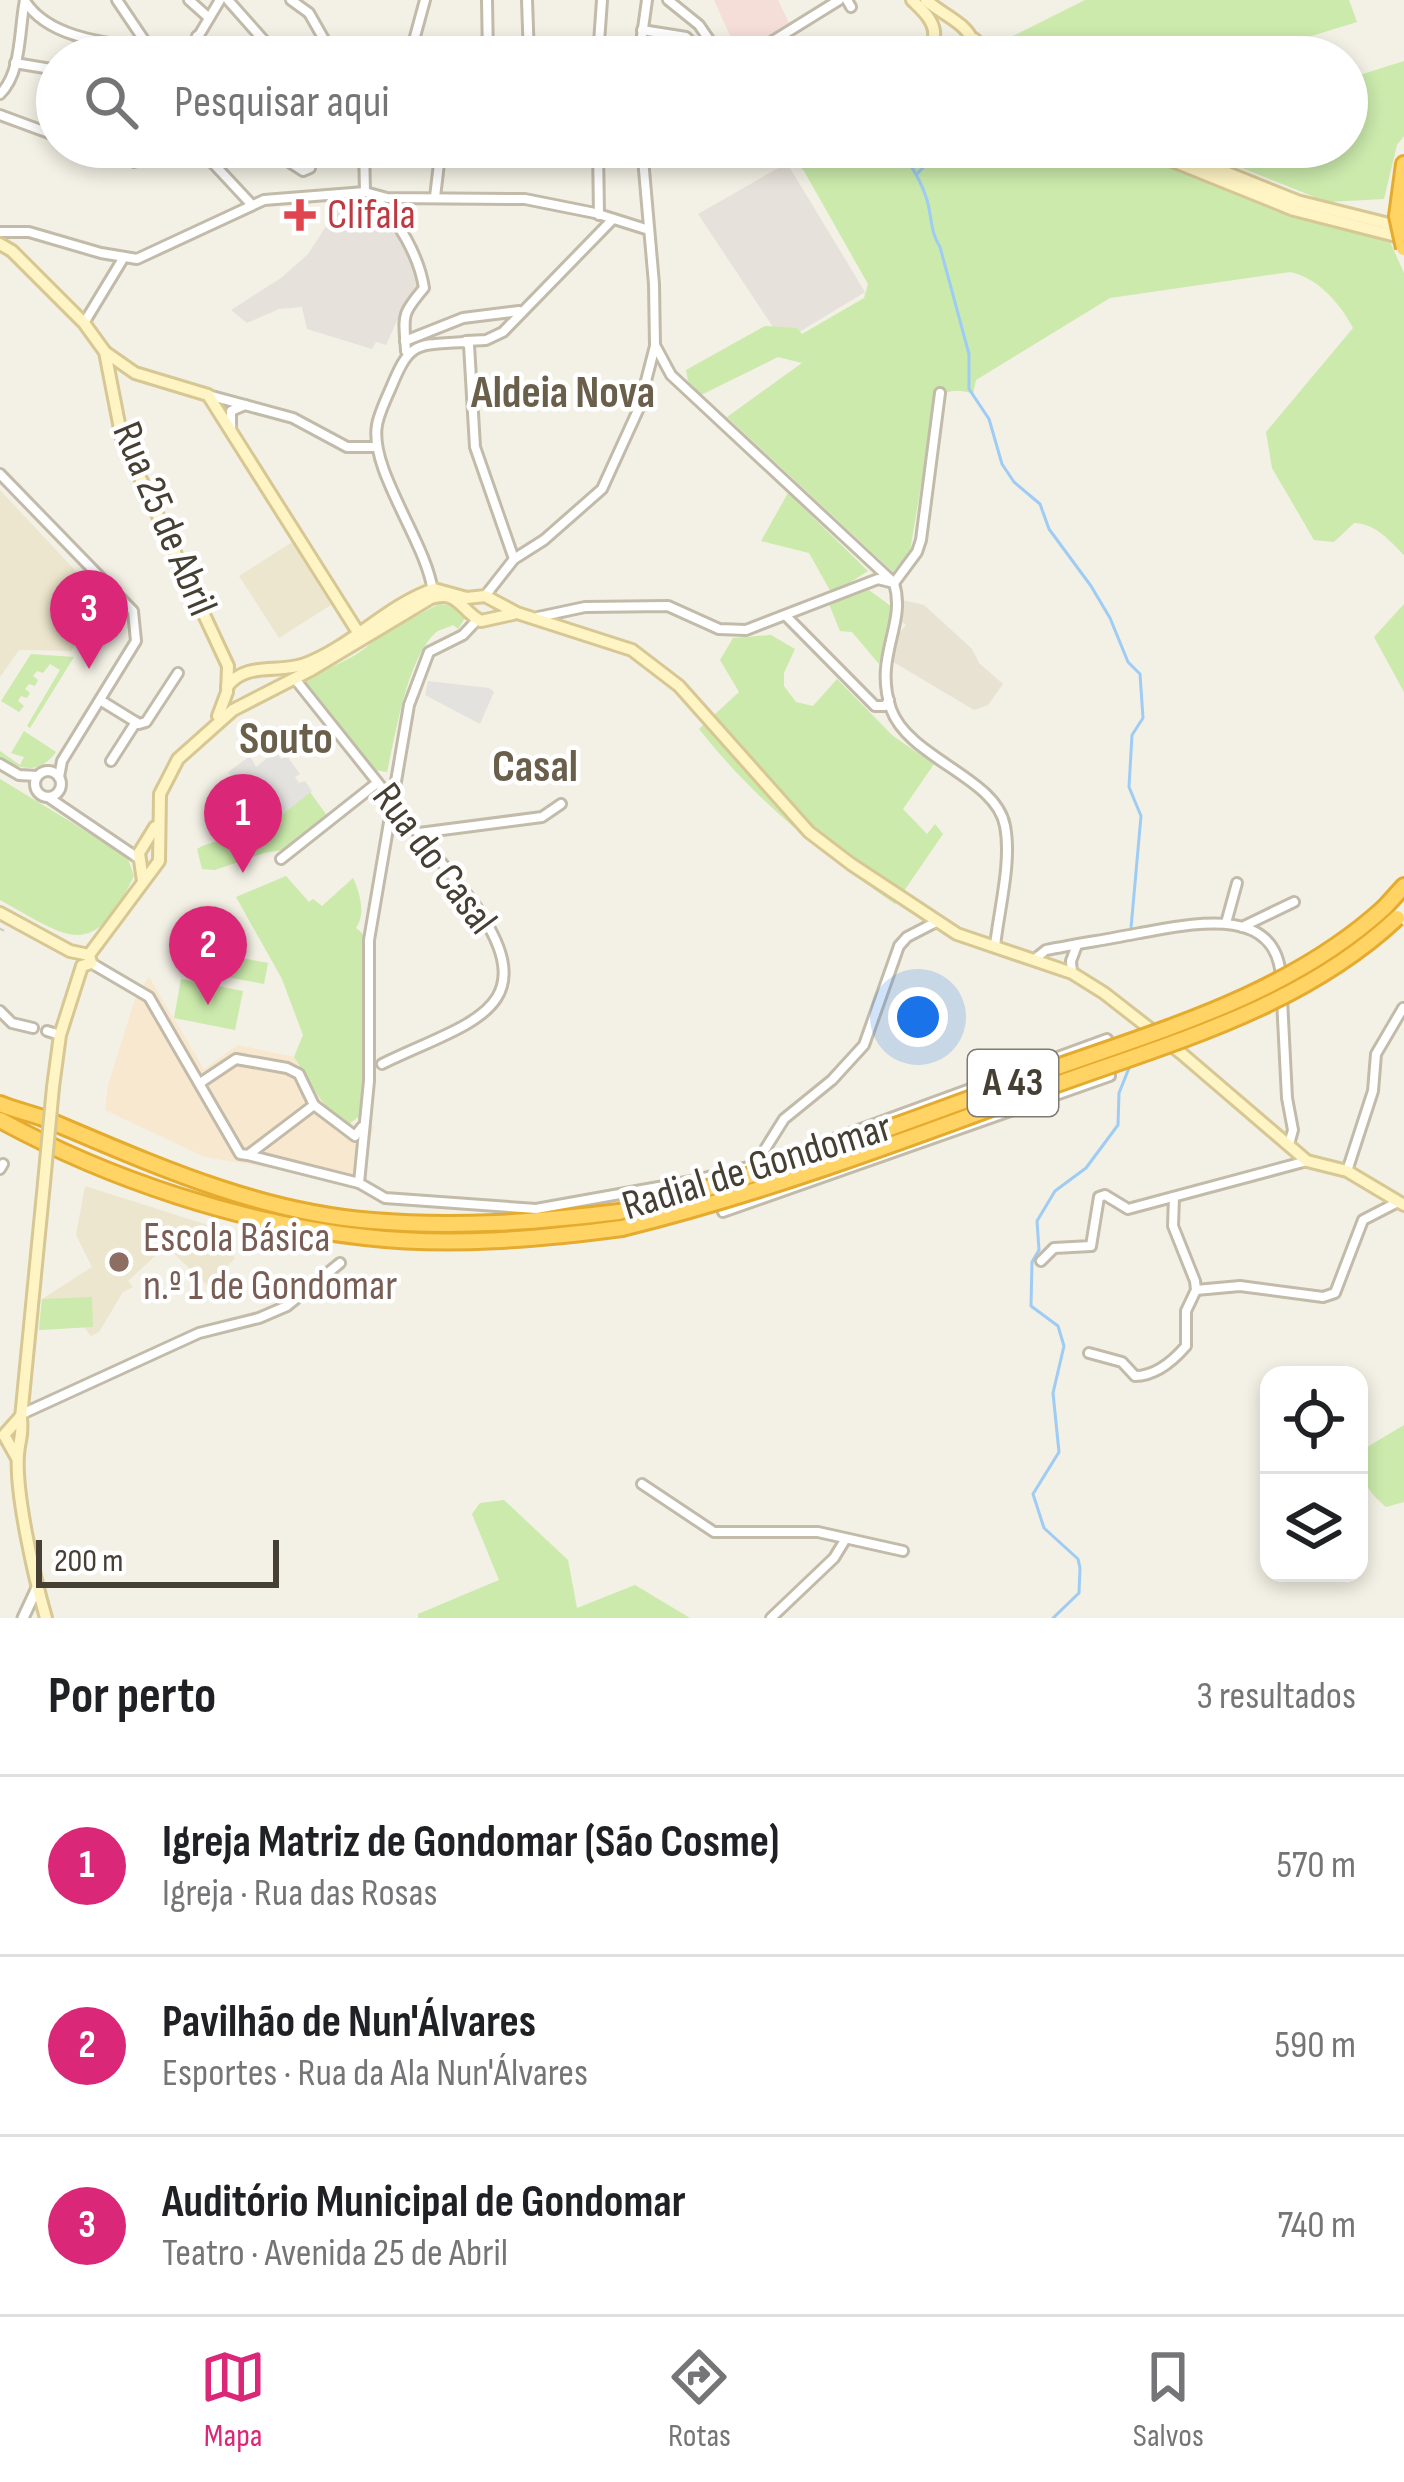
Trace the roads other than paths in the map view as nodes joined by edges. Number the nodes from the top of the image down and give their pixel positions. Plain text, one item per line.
1 (25, 0) edge
2 (117, 0) edge
3 (188, 0) edge
4 (224, 0) edge
5 (291, 0) edge
6 (424, 0) edge
7 (487, 0) edge
8 (527, 0) edge
9 (602, 0) edge
10 (647, 0) edge
11 (668, 0) edge
12 (912, 0) edge
13 (926, 0) edge
14 (846, 2) edge
15 (208, 17) junction
16 (957, 23) junction
17 (642, 30) junction
18 (196, 35) edge
19 (971, 35) edge
20 (86, 36) edge
21 (141, 36) edge
22 (259, 36) edge
23 (322, 36) edge
24 (415, 36) edge
25 (488, 36) edge
26 (528, 36) edge
27 (599, 36) edge
28 (641, 36) edge
29 (680, 36) edge
30 (707, 36) edge
31 (790, 36) edge
32 (932, 36) edge
33 (940, 36) edge
34 (15, 63) junction
35 (36, 66) edge
36 (0, 94) edge
37 (0, 115) edge
38 (36, 128) edge
39 (1404, 164) edge
40 (217, 168) edge
41 (298, 168) edge
42 (367, 168) edge
43 (438, 168) edge
44 (598, 168) edge
45 (644, 168) edge
46 (1189, 168) edge
47 (1215, 168) edge
48 (310, 169) dead end
49 (370, 194) junction
50 (435, 197) junction
51 (252, 205) junction
52 (599, 215) junction
53 (613, 219) junction
54 (1401, 222) edge
55 (649, 230) junction
56 (1404, 238) edge
57 (1, 241) edge
58 (1404, 248) edge
59 (124, 256) junction
60 (520, 311) junction
61 (84, 323) junction
62 (465, 342) junction
63 (656, 346) junction
64 (405, 347) junction
65 (104, 352) junction
66 (132, 371) junction
67 (671, 375) junction
68 (646, 382) junction
69 (111, 384) junction
70 (940, 393) dead end
71 (208, 394) junction
72 (247, 404) junction
73 (231, 430) junction
74 (376, 447) junction
75 (0, 474) edge
76 (514, 559) junction
77 (873, 564) junction
78 (894, 583) junction
79 (868, 584) junction
80 (432, 594) junction
81 (487, 604) junction
82 (474, 616) junction
83 (538, 617) junction
84 (787, 617) junction
85 (360, 636) junction
86 (178, 673) dead end
87 (295, 679) junction
88 (227, 689) junction
89 (100, 700) junction
90 (889, 700) junction
91 (244, 703) junction
92 (136, 722) junction
93 (213, 724) junction
94 (62, 761) junction
95 (112, 761) dead end
96 (0, 767) edge
97 (40, 778) junction
98 (60, 782) junction
99 (376, 783) junction
100 (48, 797) junction
101 (561, 804) dead end
102 (393, 805) junction
103 (70, 809) junction
104 (157, 824) junction
105 (418, 833) junction
106 (142, 853) junction
107 (158, 856) junction
108 (281, 859) dead end
109 (143, 882) junction
110 (1237, 883) dead end
111 (1404, 886) edge
112 (1294, 902) dead end
113 (1395, 912) edge
114 (3, 919) edge
115 (938, 921) junction
116 (1226, 923) junction
117 (1241, 927) junction
118 (1078, 944) junction
119 (995, 946) junction
120 (82, 958) junction
121 (1036, 958) junction
122 (1072, 973) junction
123 (1403, 1008) edge
124 (0, 1011) edge
125 (33, 1028) dead end
126 (382, 1064) dead end
127 (200, 1083) junction
128 (0, 1092) edge
129 (0, 1104) edge
130 (314, 1105) junction
131 (39, 1116) junction
132 (0, 1120) edge
133 (363, 1126) junction
134 (0, 1132) edge
135 (39, 1142) junction
136 (1289, 1147) junction
137 (248, 1155) junction
138 (1307, 1162) junction
139 (757, 1163) junction
140 (1347, 1171) junction
141 (710, 1177) junction
142 (359, 1183) junction
143 (1174, 1197) junction
144 (767, 1198) junction
145 (1401, 1203) edge
146 (620, 1220) junction
147 (1042, 1261) dead end
148 (340, 1263) dead end
149 (1196, 1290) junction
150 (1089, 1353) dead end
151 (22, 1414) junction
152 (5, 1432) edge
153 (23, 1437) junction
154 (17, 1459) junction
155 (642, 1484) dead end
156 (845, 1540) junction
157 (903, 1551) dead end
158 (37, 1588) junction
159 (23, 1618) edge
160 (46, 1618) edge
161 (771, 1618) edge

1 - 20 street
1 - 34 street
2 - 21 street
3 - 15 street
4 - 15 street
4 - 22 street
5 - 23 street
6 - 24 street
7 - 25 street
8 - 26 street
9 - 27 street
10 - 17 street
11 - 30 street
12 - 32 main road
13 - 16 main road
14 - 31 street
15 - 18 street
16 - 19 main road
16 - 33 main road
17 - 28 street
17 - 29 street
34 - 35 street
34 - 36 street
37 - 38 street
39 - 54 highway
40 - 51 street
41 - 48 street
42 - 49 street
43 - 50 street
44 - 52 street
45 - 55 street
46 - 56 main road
47 - 54 main road
49 - 50 street
49 - 51 street
49 - 64 street
50 - 52 street
51 - 59 street
52 - 53 street
53 - 55 street
53 - 60 street
54 - 58 highway, bridge
55 - 63 street
57 - 59 street
57 - 61 main road, Rua 25 de Abril
59 - 61 street
60 - 62 street
60 - 64 street
61 - 65 main road, Rua 25 de Abril
62 - 64 street
62 - 76 street
63 - 67 street
63 - 68 street
64 - 74 street
65 - 66 main road
65 - 69 main road, Rua 25 de Abril
66 - 69 main road
66 - 71 main road
67 - 68 street
67 - 77 street
68 - 76 street
69 - 88 main road, Rua 25 de Abril
70 - 78 street
71 - 72 street
71 - 73 main road
72 - 73 street
72 - 74 street
73 - 85 main road
74 - 80 street
75 - 89 street
76 - 81 street
77 - 78 street
77 - 79 street
78 - 79 street
78 - 90 street
79 - 84 street
80 - 81 main road
80 - 82 main road
80 - 85 main road
81 - 82 main road
81 - 82 main road
81 - 83 main road
82 - 102 street
83 - 84 street
83 - 115 main road
84 - 90 street
85 - 87 main road
85 - 88 main road
86 - 92 street
87 - 91 main road
87 - 99 street, Rua do Casal
88 - 91 main road
88 - 93 main road
89 - 92 street
89 - 94 street
90 - 119 street
91 - 93 main road
92 - 95 street
93 - 104 main road
94 - 97 street
94 - 98 street
96 - 97 street
97 - 98 street
97 - 100 street
98 - 100 street
98 - 103 street
99 - 102 street, Rua do Casal
99 - 108 street
100 - 103 street
101 - 105 street
102 - 105 street, Rua do Casal
102 - 133 street
103 - 106 street
104 - 106 main road
104 - 107 main road
105 - 126 street, Rua do Casal
106 - 107 main road
106 - 107 main road
106 - 109 main road
107 - 109 main road
109 - 120 main road
110 - 116 street
111 - 113 highway, Radial de Gondomar / A 43
112 - 117 street
113 - 146 highway, Radial de Gondomar / A 43, bridge
114 - 120 main road
115 - 119 main road
115 - 139 street
116 - 117 street
116 - 118 street
117 - 136 street
118 - 121 street
118 - 122 street
119 - 121 main road
120 - 127 street
120 - 151 main road, bridge
121 - 122 main road
122 - 136 main road
123 - 140 street
124 - 125 street
127 - 130 street
127 - 137 street
128 - 131 highway
129 - 131 highway, Radial de Gondomar / A 43
130 - 133 street
130 - 137 street
131 - 146 highway, Radial de Gondomar / A 43
132 - 135 highway, Radial de Gondomar / A 43
133 - 142 street
134 - 135 highway
135 - 146 highway, Radial de Gondomar / A 43
136 - 138 main road
137 - 142 street
138 - 140 main road
138 - 143 street
139 - 141 street
139 - 144 street
139 - 144 street
140 - 145 main road
141 - 142 street
141 - 144 street
143 - 147 street
143 - 149 street
145 - 149 street
148 - 151 street
149 - 150 street
151 - 152 main road
151 - 153 main road
152 - 153 main road
152 - 154 main road
153 - 154 main road
154 - 158 main road
155 - 156 street
156 - 157 street
156 - 161 street
158 - 159 street
158 - 160 main road

